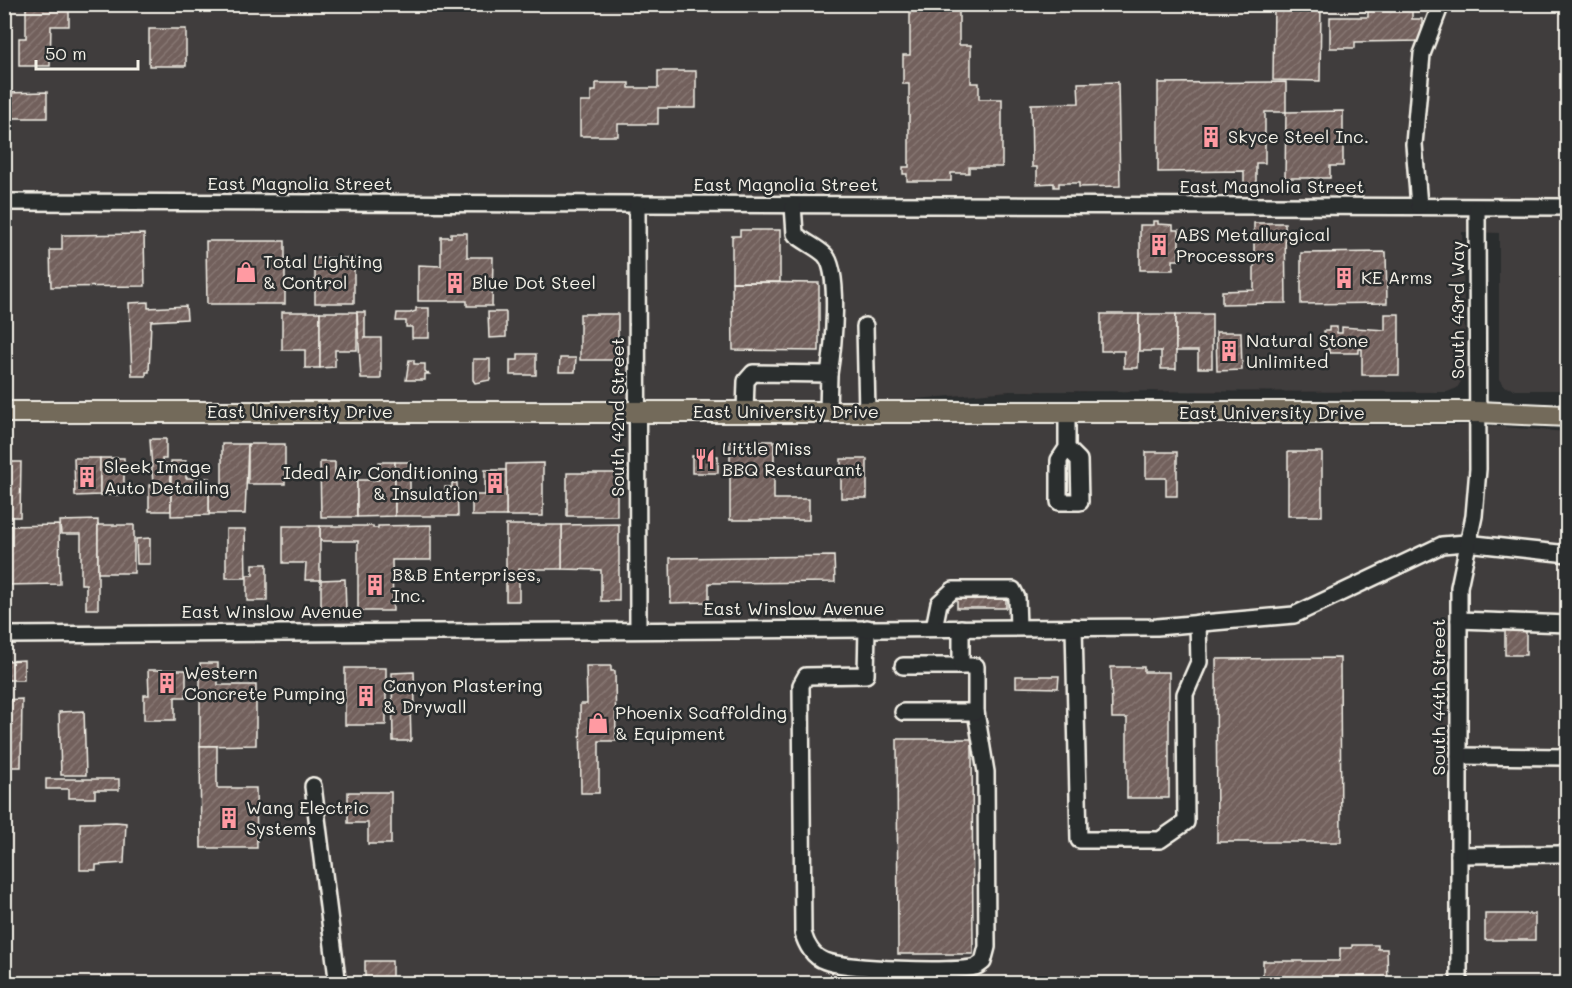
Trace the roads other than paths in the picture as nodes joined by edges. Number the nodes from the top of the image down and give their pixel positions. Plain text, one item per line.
1 (1441, 4) edge
2 (4, 202) edge
3 (637, 204) junction
4 (793, 205) junction
5 (1419, 206) junction
6 (1568, 207) edge
7 (1477, 208) junction
8 (865, 326) dead end
9 (829, 374) junction
10 (4, 412) edge
11 (638, 412) junction
12 (745, 412) junction
13 (828, 412) junction
14 (867, 412) junction
15 (1478, 412) junction
16 (1067, 413) junction
17 (1568, 416) edge
18 (1067, 448) dead end
19 (1466, 543) junction
20 (1568, 554) edge
21 (1459, 620) junction
22 (1198, 623) junction
23 (1568, 624) edge
24 (1018, 627) junction
25 (1074, 627) junction
26 (867, 628) junction
27 (934, 628) junction
28 (961, 628) junction
29 (638, 630) junction
30 (4, 635) edge
31 (903, 666) dead end
32 (961, 666) junction
33 (903, 712) dead end
34 (976, 712) junction
35 (1459, 756) junction
36 (1568, 757) edge
37 (313, 786) dead end
38 (1560, 854) dead end
39 (1459, 855) junction
40 (336, 978) dead end
41 (1459, 984) edge

1 - 5 street
2 - 3 street, East Magnolia Street
3 - 4 street, East Magnolia Street
3 - 11 street, South 42nd Street
4 - 5 street, East Magnolia Street
4 - 9 street
5 - 7 street, East Magnolia Street
6 - 7 street, East Magnolia Street
7 - 15 street, South 43rd Way
8 - 14 street
9 - 12 street
9 - 13 street
10 - 11 main road, East University Drive
11 - 12 main road, East University Drive
11 - 29 street, South 42nd Street
12 - 13 main road, East University Drive
13 - 14 main road, East University Drive
14 - 16 main road, East University Drive
15 - 16 main road, East University Drive
15 - 17 main road, East University Drive
15 - 19 street, South 44th Street
16 - 18 street
19 - 20 street, East Winslow Avenue
19 - 21 street, South 44th Street
19 - 22 street, East Winslow Avenue
21 - 23 street
21 - 35 street, South 44th Street
22 - 25 street, East Winslow Avenue
22 - 25 street
24 - 25 street, East Winslow Avenue
24 - 27 street
24 - 28 street, East Winslow Avenue
26 - 27 street, East Winslow Avenue
26 - 29 street, East Winslow Avenue
26 - 34 street
27 - 28 street, East Winslow Avenue
28 - 32 street
29 - 30 street, East Winslow Avenue
31 - 32 street
32 - 34 street
33 - 34 street
35 - 36 street
35 - 39 street, South 44th Street
37 - 40 street
38 - 39 street
39 - 41 street, South 44th Street

